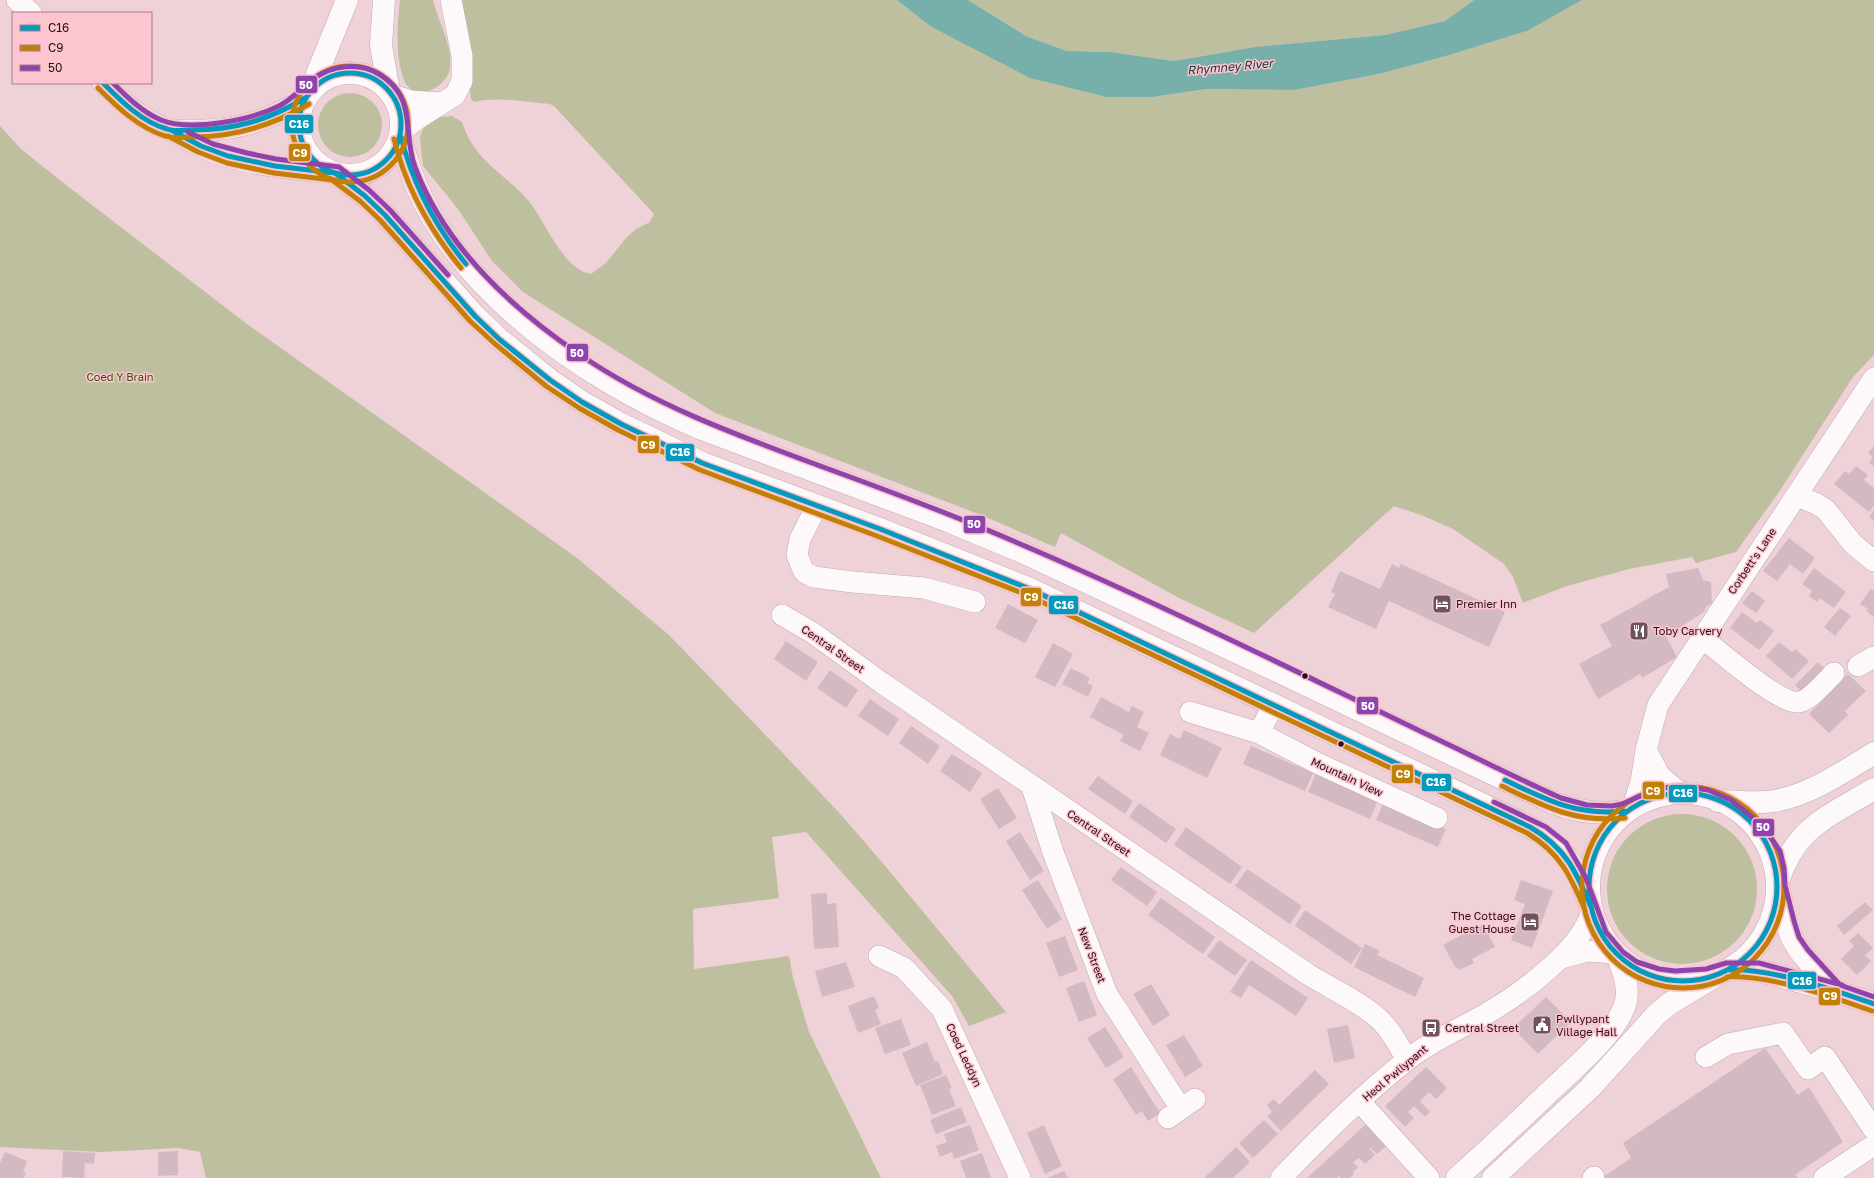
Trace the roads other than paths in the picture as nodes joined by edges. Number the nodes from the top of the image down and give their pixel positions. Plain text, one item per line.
1 (17, 0) edge
2 (347, 0) edge
3 (384, 0) edge
4 (451, 0) edge
5 (30, 12) edge
6 (104, 84) edge
7 (308, 94) junction
8 (391, 94) junction
9 (442, 103) junction
10 (171, 130) junction
11 (401, 134) junction
12 (336, 173) junction
13 (1874, 378) edge
14 (1797, 496) junction
15 (817, 506) junction
16 (1874, 561) edge
17 (975, 602) dead end
18 (782, 615) dead end
19 (1701, 637) junction
20 (1834, 673) dead end
21 (1274, 704) junction
22 (1190, 712) dead end
23 (1259, 733) junction
24 (1646, 750) junction
25 (1874, 753) edge
26 (1032, 787) junction
27 (1874, 789) edge
28 (1680, 793) junction
29 (1718, 801) junction
30 (1628, 808) junction
31 (1437, 818) dead end
32 (1778, 884) junction
33 (1591, 910) junction
34 (1617, 955) junction
35 (879, 956) dead end
36 (1561, 958) junction
37 (1725, 971) junction
38 (1836, 991) junction
39 (1874, 1004) edge
40 (1706, 1057) dead end
41 (1407, 1060) junction
42 (1360, 1102) junction
43 (1181, 1109) dead end
44 (1874, 1130) edge
45 (1874, 1145) edge
46 (1440, 1177) edge
47 (1020, 1178) edge
48 (1281, 1178) edge
49 (1494, 1178) edge
50 (1824, 1178) edge

1 - 5 street
2 - 7 main road
3 - 8 main road
4 - 9 street
6 - 10 street
7 - 8 main road
7 - 10 street
7 - 12 main road
8 - 9 street
8 - 11 main road
9 - 11 street
10 - 12 street
11 - 12 main road
11 - 30 main road
12 - 15 main road
13 - 14 street, Corbett's Lane
14 - 16 street
14 - 19 street, Corbett's Lane
15 - 17 street
15 - 21 main road
18 - 26 street, Central Street
19 - 20 street
19 - 24 street, Corbett's Lane
21 - 23 street
21 - 33 main road
22 - 23 street, Mountain View
23 - 31 street, Mountain View
24 - 28 street
24 - 30 street, Corbett's Lane
25 - 29 main road
26 - 41 street, Central Street
26 - 43 street, New Street
27 - 32 main road
28 - 29 main road
28 - 30 main road
29 - 32 main road
30 - 33 main road
32 - 37 main road
32 - 38 main road
33 - 34 main road
33 - 36 street, Heol Pwllypant
34 - 36 street, Heol Pwllypant
34 - 37 main road
34 - 46 main road
35 - 47 street, Coed Leddyn
36 - 41 street, Heol Pwllypant
37 - 38 main road
37 - 49 main road
38 - 39 main road
40 - 44 street
41 - 42 street, Heol Pwllypant
42 - 46 street
42 - 48 street, Heol Pwllypant
45 - 50 street

